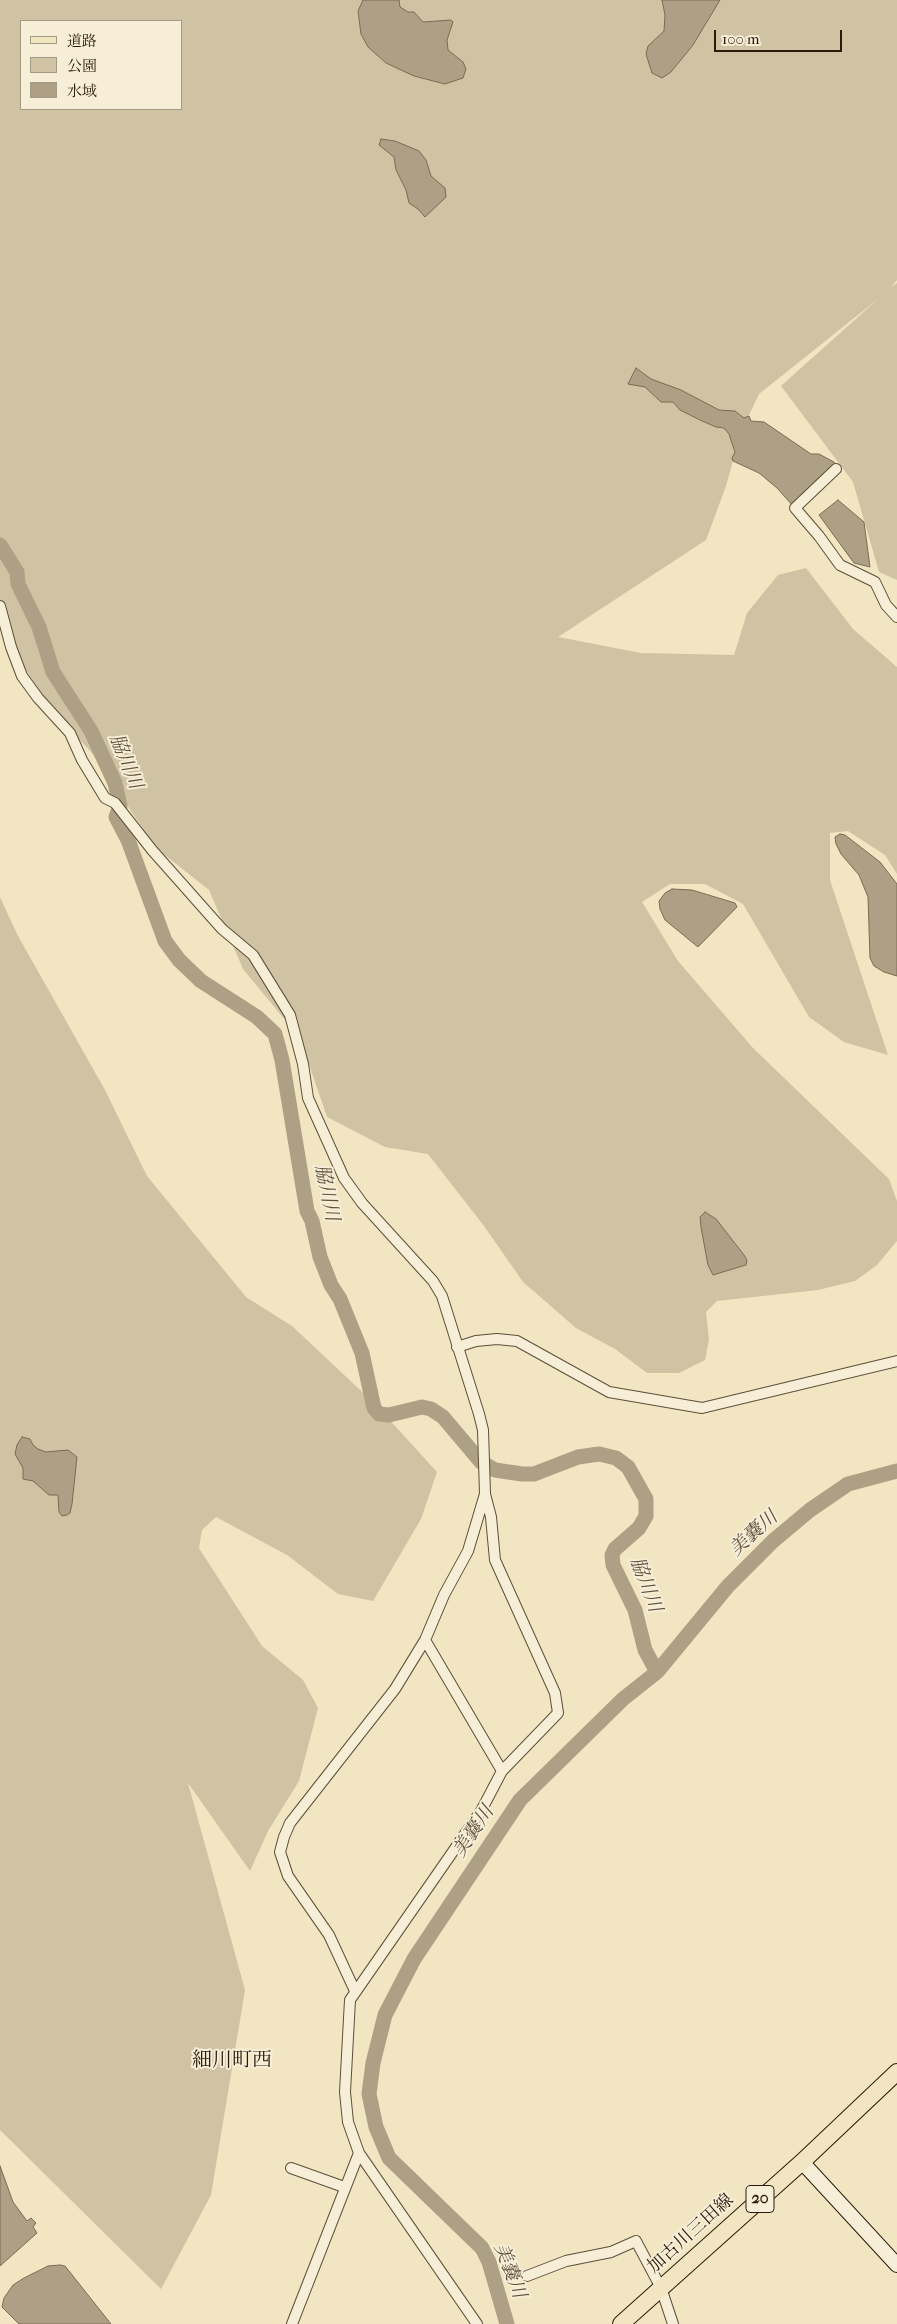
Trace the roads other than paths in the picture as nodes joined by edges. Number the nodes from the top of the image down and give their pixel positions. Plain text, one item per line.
1 (836, 469) dead end
2 (0, 606) edge
3 (897, 617) edge
4 (457, 1346) junction
5 (897, 1361) edge
6 (485, 1494) junction
7 (424, 1640) junction
8 (502, 1771) junction
9 (355, 1991) junction
10 (897, 2072) edge
11 (360, 2152) junction
12 (802, 2162) junction
13 (291, 2168) dead end
14 (344, 2187) junction
15 (897, 2265) edge
16 (527, 2276) dead end
17 (660, 2288) junction
18 (292, 2324) edge
19 (477, 2324) edge
20 (621, 2324) edge
21 (673, 2324) edge

1 - 3 street
2 - 4 street
4 - 5 street
4 - 6 street
6 - 7 street
6 - 8 street
7 - 8 street
7 - 9 street
8 - 9 street
9 - 11 street
10 - 12 main road, 加古川三田線 / 20
11 - 14 street
11 - 19 street
12 - 15 main road
12 - 17 main road, 加古川三田線 / 20
13 - 14 street
14 - 18 street
16 - 17 street
17 - 20 main road, 加古川三田線 / 20
17 - 21 street

